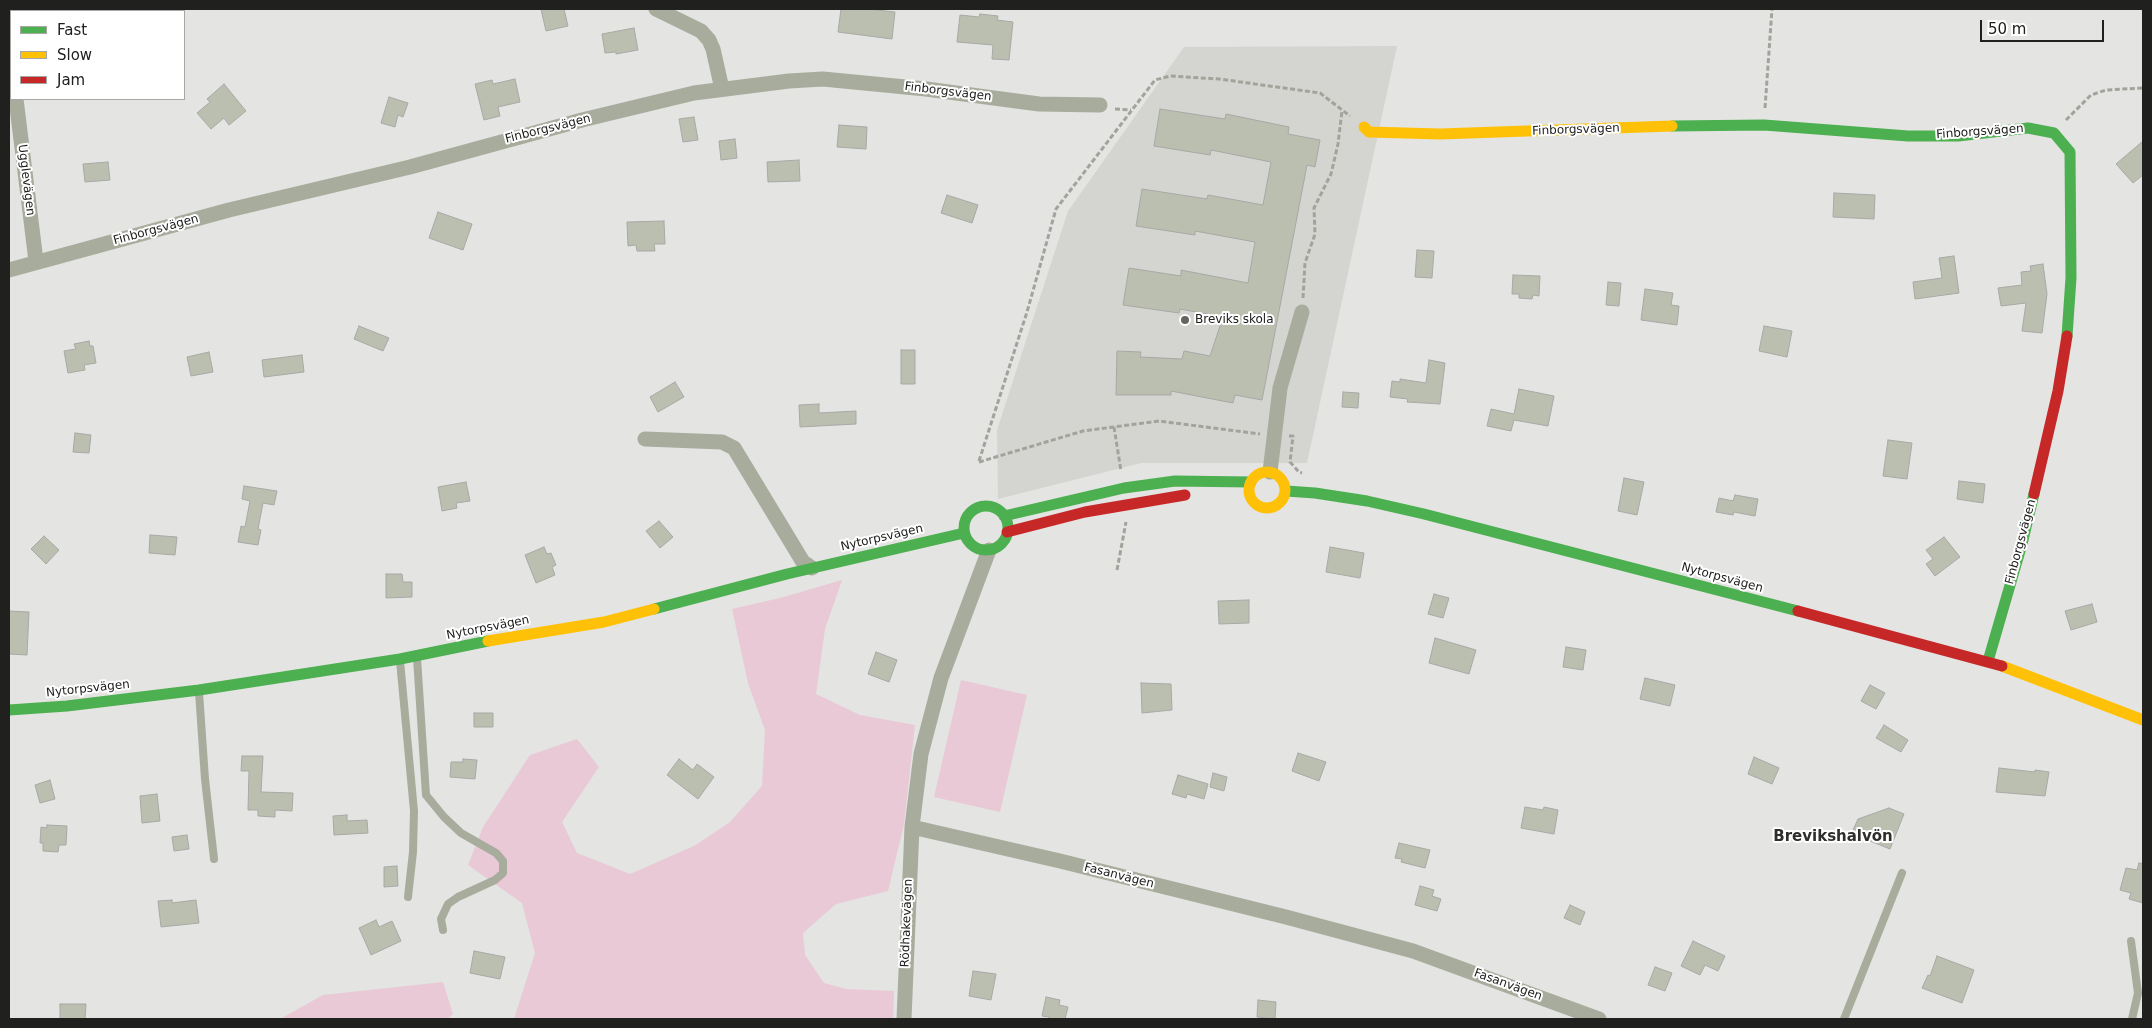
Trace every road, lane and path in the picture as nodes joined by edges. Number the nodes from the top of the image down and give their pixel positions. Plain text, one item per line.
1 (656, 9) edge
2 (1772, 9) edge
3 (2143, 88) edge
4 (722, 89) junction
5 (16, 100) edge
6 (1100, 105) dead end
7 (1342, 110) junction
8 (1764, 125) junction
9 (1364, 127) joint
10 (2054, 133) junction
11 (36, 262) junction
12 (9, 270) edge
13 (1302, 312) joint
14 (645, 439) dead end
15 (979, 462) dead end
16 (1270, 472) junction
17 (1250, 482) junction
18 (1286, 491) junction
19 (1194, 495) dead end
20 (1004, 516) junction
21 (1007, 532) junction
22 (964, 533) junction
23 (989, 550) junction
24 (812, 568) junction
25 (417, 656) junction
26 (400, 659) junction
27 (1988, 661) junction
28 (199, 690) junction
29 (9, 710) edge
30 (2143, 720) edge
31 (912, 827) junction
32 (214, 859) dead end
33 (1902, 874) dead end
34 (408, 896) dead end
35 (443, 930) dead end
36 (2131, 942) dead end
37 (904, 1019) edge
38 (1599, 1019) edge
39 (1844, 1019) edge
40 (2132, 1019) edge

1 - 4 street
2 - 8 path
3 - 10 path
4 - 6 street, Finborgsvägen
4 - 11 street, Finborgsvägen
5 - 11 street, Ugglevägen
7 - 9 path
7 - 13 path
7 - 15 path
8 - 9 street, Finborgsvägen
8 - 10 street, Finborgsvägen
10 - 27 street, Finborgsvägen
11 - 12 street, Finborgsvägen
13 - 16 street
14 - 24 street
16 - 17 street
16 - 18 street
17 - 18 street
17 - 20 street
18 - 27 street, Nytorpsvägen
19 - 21 street
20 - 21 street
20 - 22 street
21 - 23 street
22 - 23 street
22 - 24 street, Nytorpsvägen
23 - 31 street
24 - 25 street, Nytorpsvägen
25 - 26 street, Nytorpsvägen
25 - 35 lane
26 - 28 street, Nytorpsvägen
26 - 34 lane
27 - 30 street, Nytorpsvägen
28 - 29 street, Nytorpsvägen
28 - 32 lane
31 - 37 street, Rödhakevägen
31 - 38 street, Fasanvägen
33 - 39 lane
36 - 40 lane

